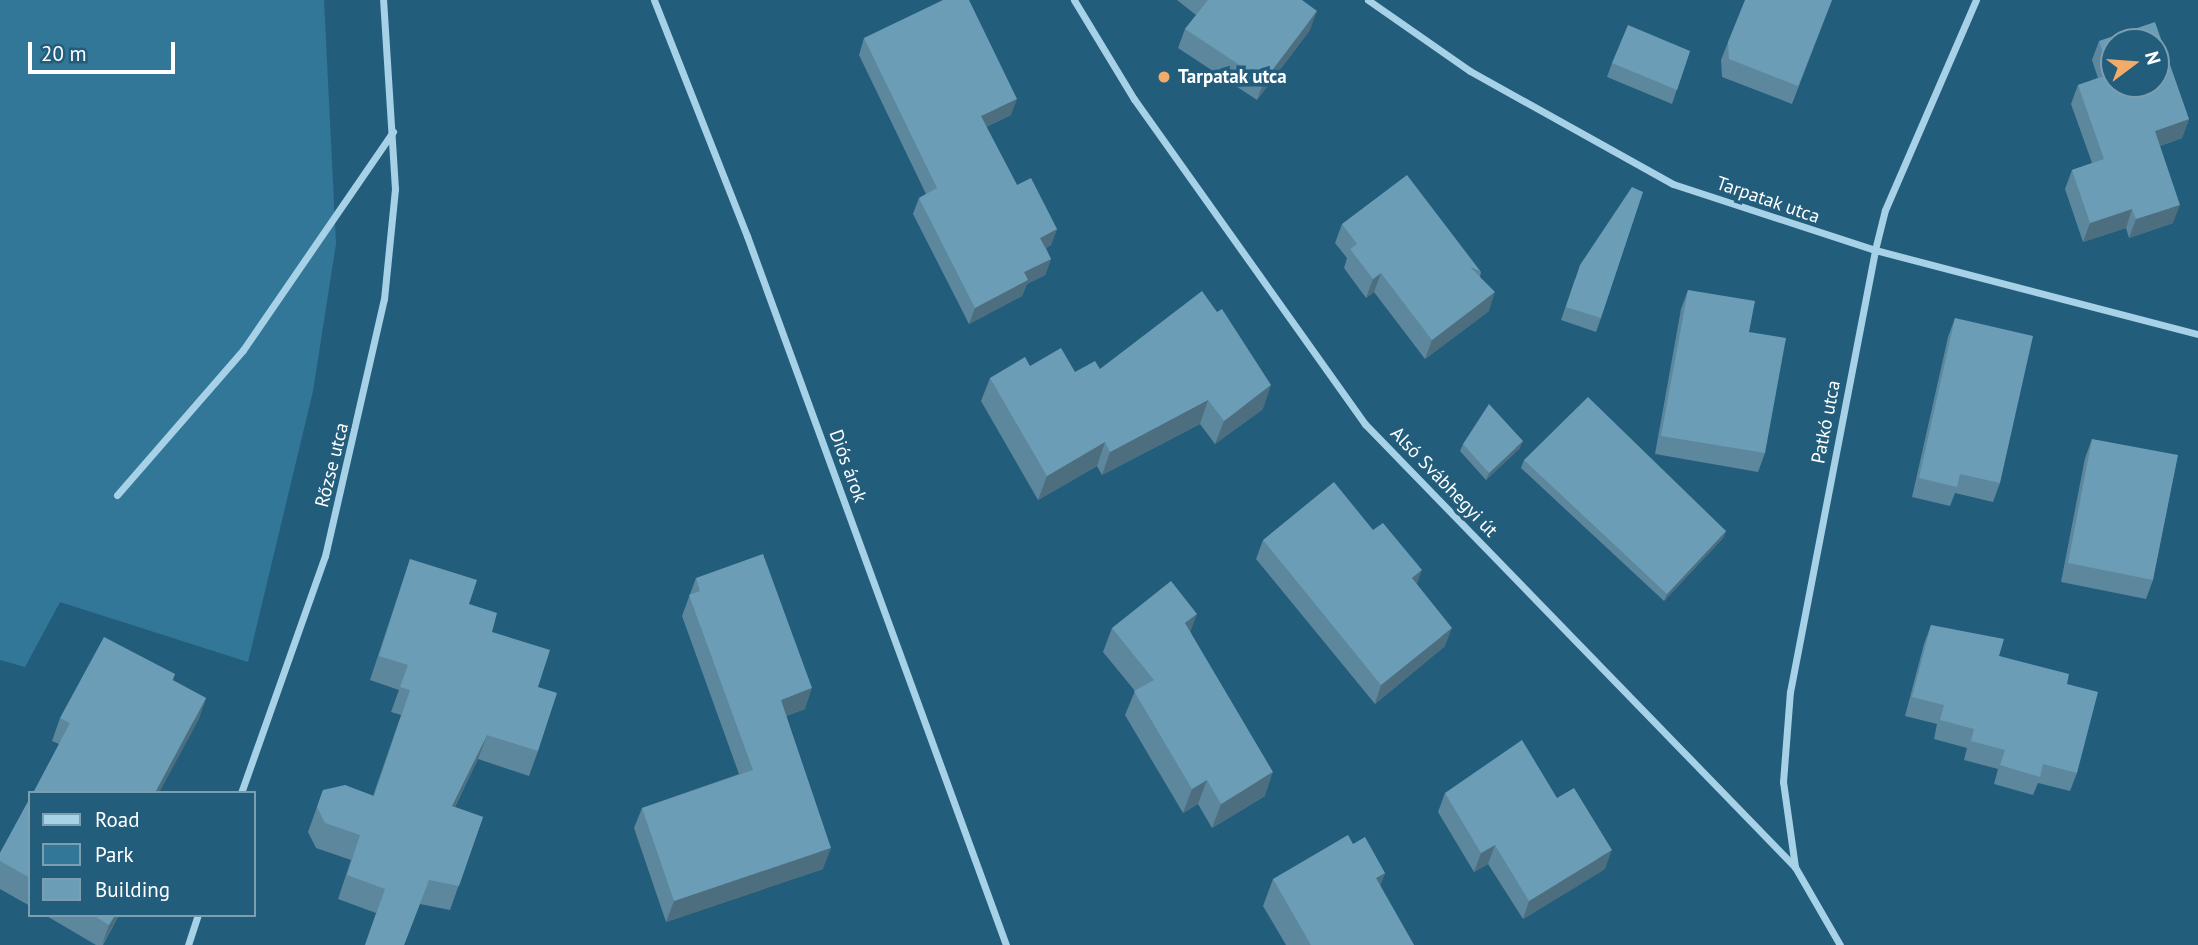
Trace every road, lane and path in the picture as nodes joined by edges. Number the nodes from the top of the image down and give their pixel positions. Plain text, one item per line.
1 (383, 0) edge
2 (654, 0) edge
3 (1074, 0) edge
4 (1368, 0) edge
5 (1976, 0) edge
6 (394, 132) junction
7 (1875, 250) junction
8 (2198, 334) edge
9 (117, 495) dead end
10 (242, 791) edge
11 (1795, 867) junction
12 (197, 917) edge
13 (188, 945) edge
14 (1006, 945) edge
15 (1840, 945) edge

1 - 6 street, Rőzse utca
2 - 14 street, Diós árok
3 - 11 street, Alsó Svábhegyi út
4 - 7 street, Tarpatak utca
5 - 7 street, Patkó utca
6 - 9 street
6 - 10 street, Rőzse utca
7 - 8 street, Tarpatak utca
7 - 11 street, Patkó utca
11 - 15 street, Alsó Svábhegyi út
12 - 13 street

